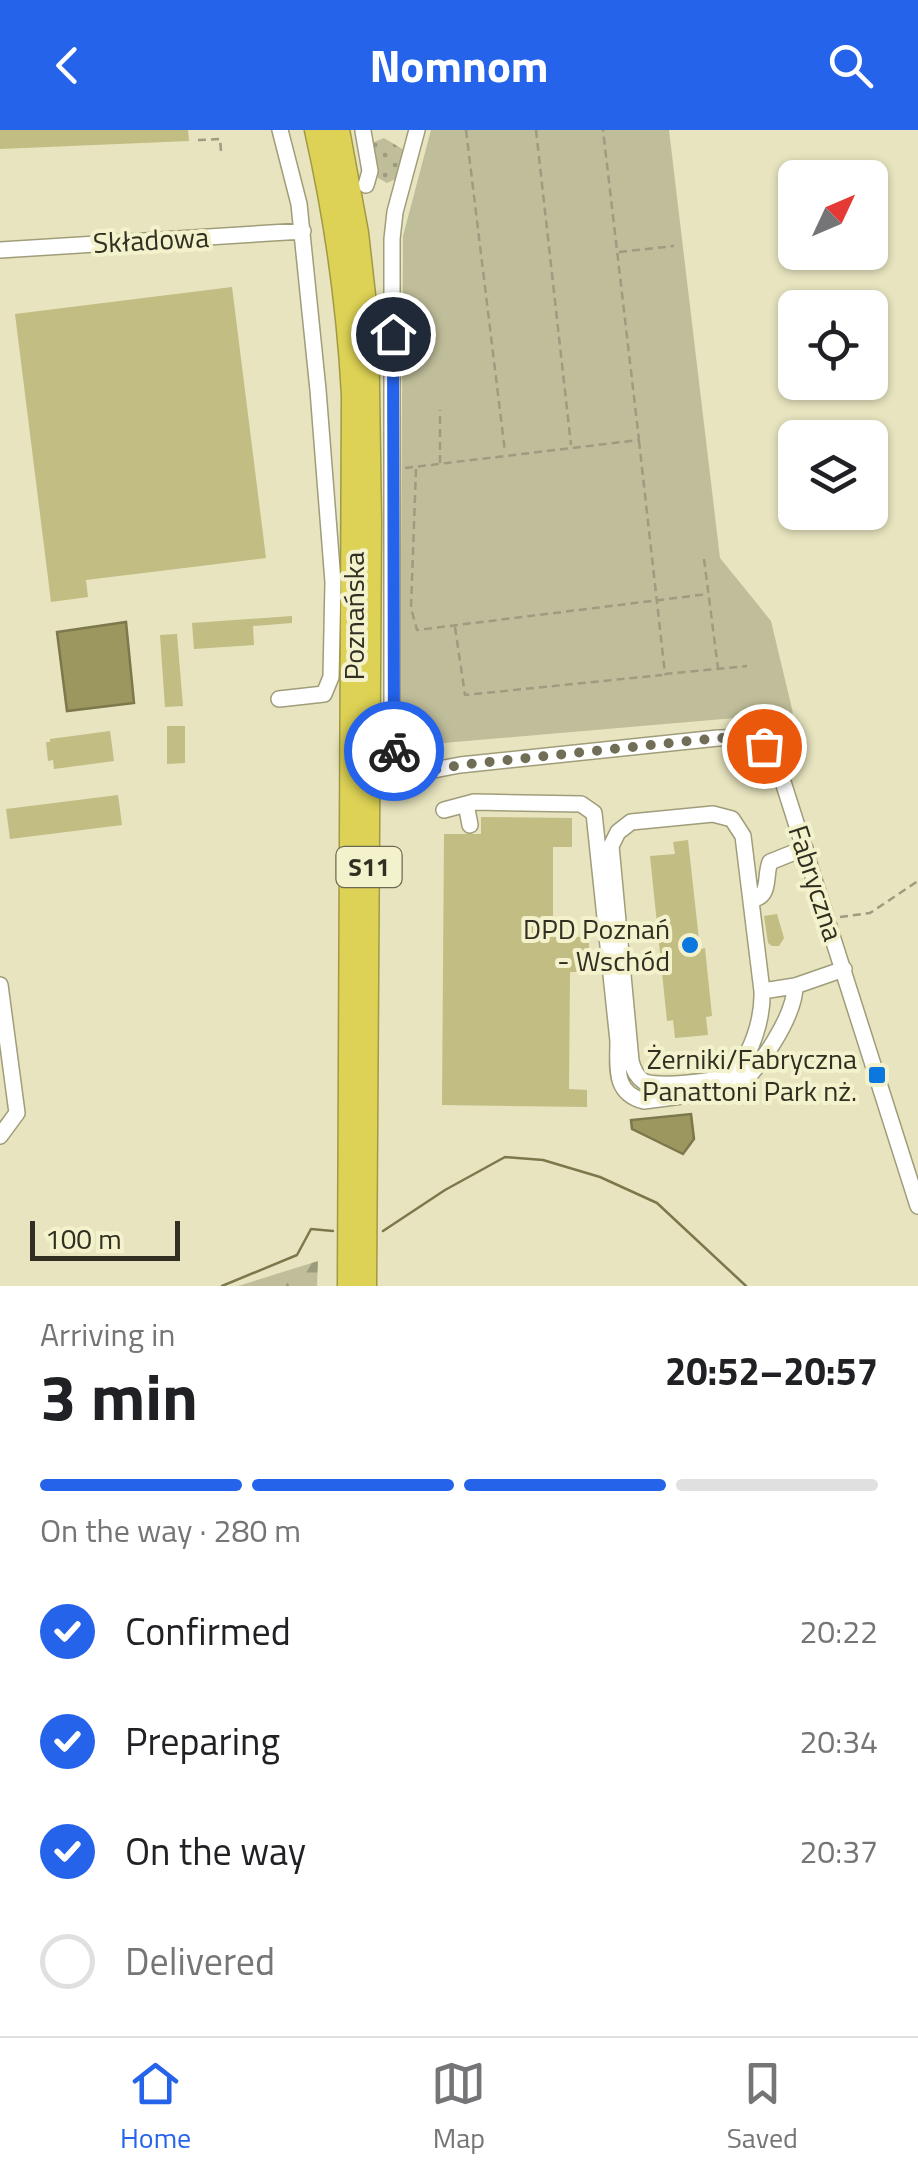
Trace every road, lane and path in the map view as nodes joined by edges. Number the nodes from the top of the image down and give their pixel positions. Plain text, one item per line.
1 (280, 130) edge
2 (316, 130) edge
3 (338, 130) edge
4 (417, 130) edge
5 (466, 130) edge
6 (536, 130) edge
7 (604, 130) edge
8 (368, 132) edge
9 (198, 140) dead end
10 (221, 151) dead end
11 (366, 185) joint
12 (303, 231) junction
13 (358, 233) junction
14 (674, 246) dead end
15 (0, 250) edge
16 (618, 252) junction
17 (440, 410) dead end
18 (639, 440) junction
19 (571, 447) junction
20 (505, 454) junction
21 (440, 464) junction
22 (393, 468) junction
23 (416, 468) junction
24 (704, 559) dead end
25 (708, 594) junction
26 (657, 601) junction
27 (455, 625) junction
28 (747, 666) dead end
29 (718, 669) junction
30 (666, 674) junction
31 (279, 699) dead end
32 (466, 804) junction
33 (444, 810) dead end
34 (470, 824) dead end
35 (805, 848) junction
36 (918, 881) edge
37 (751, 900) junction
38 (828, 918) junction
39 (844, 969) junction
40 (0, 985) edge
41 (795, 986) junction
42 (762, 990) junction
43 (0, 1136) edge
44 (918, 1206) edge
45 (349, 1286) edge
46 (365, 1286) edge

1 - 12 street
2 - 45 highway, Poznańska / S11
3 - 13 highway, Poznańska / S11
4 - 22 street
5 - 20 path
6 - 19 path
7 - 16 path
8 - 11 street
9 - 10 path
11 - 13 highway
12 - 15 street, Składowa
12 - 31 street
13 - 46 highway, Poznańska / S11
14 - 16 path
16 - 18 path
17 - 21 path
18 - 19 path
18 - 26 path
19 - 20 path
20 - 21 path
21 - 23 path
22 - 23 path
22 - 35 street, Fabryczna
23 - 27 path
24 - 25 path
25 - 26 path
25 - 29 path
26 - 27 path
26 - 30 path
27 - 30 path
28 - 29 path
29 - 30 path
32 - 33 street
32 - 34 street
32 - 41 street
35 - 37 street
35 - 38 street, Fabryczna
36 - 38 path
37 - 42 street
37 - 42 street
38 - 39 street, Fabryczna
39 - 41 street
39 - 44 street, Fabryczna
40 - 43 street
41 - 42 street

